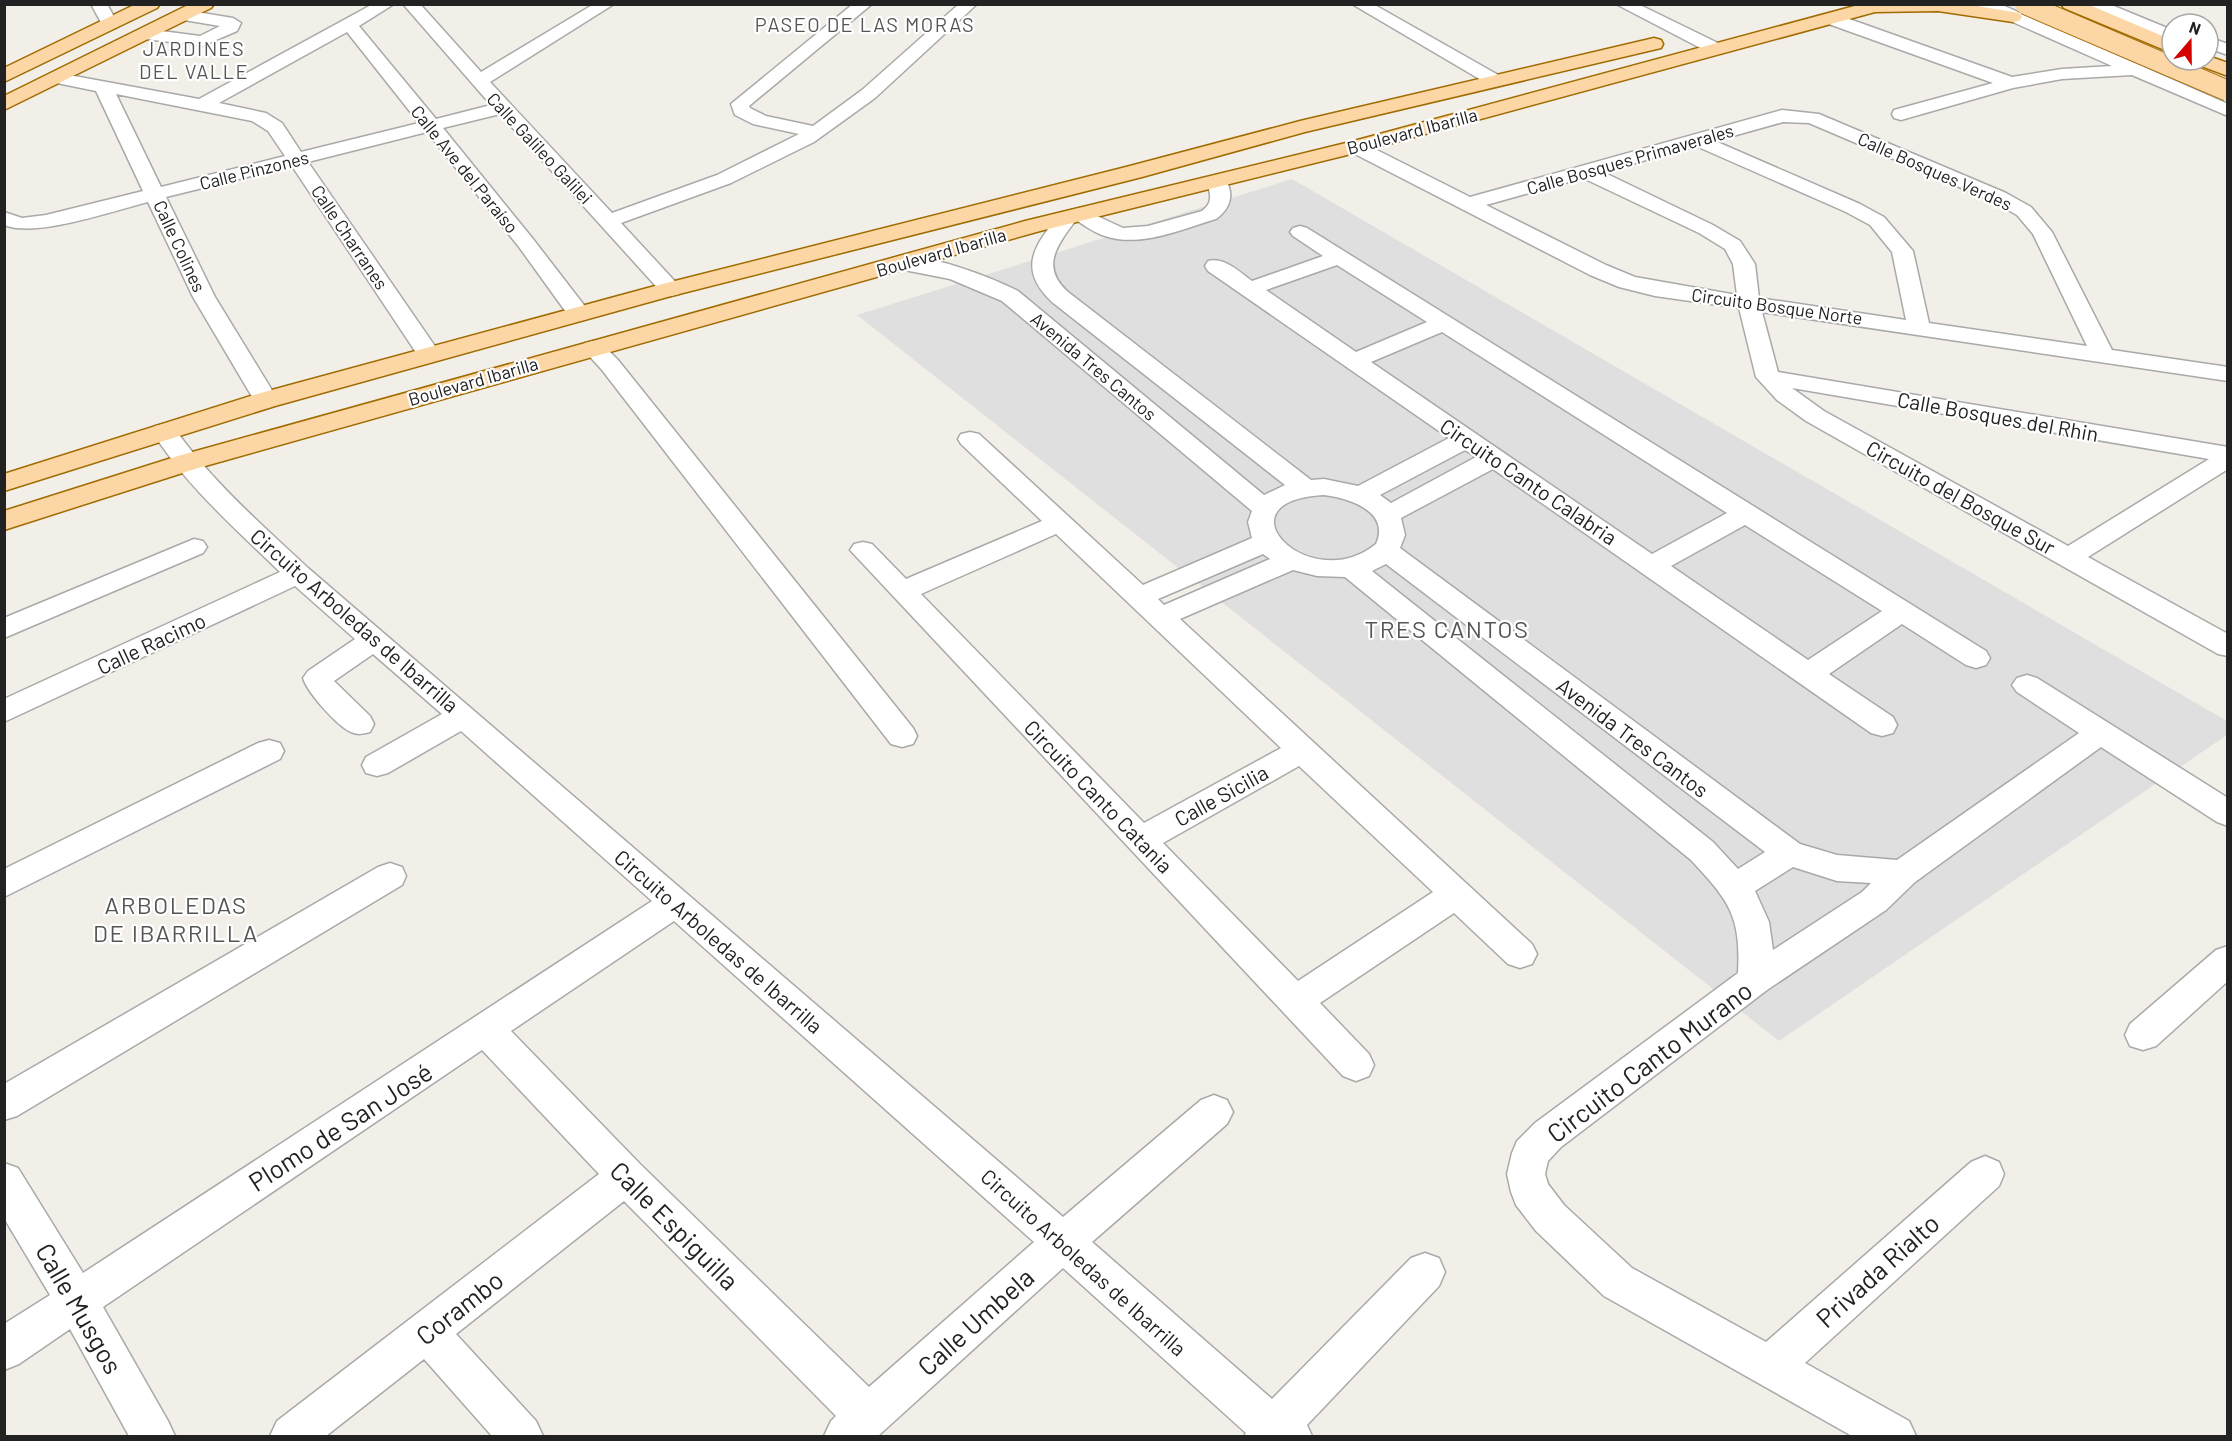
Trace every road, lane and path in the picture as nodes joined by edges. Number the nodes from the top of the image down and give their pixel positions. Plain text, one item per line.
1 (99, 4) edge
2 (151, 4) edge
3 (205, 4) edge
4 (386, 4) edge
5 (411, 4) edge
6 (606, 4) edge
7 (864, 4) edge
8 (969, 4) edge
9 (1360, 4) edge
10 (1624, 4) edge
11 (1816, 4) edge
12 (1985, 4) edge
13 (2030, 4) edge
14 (2070, 4) edge
15 (2094, 4) edge
16 (2120, 4) edge
17 (1880, 6) edge
18 (2019, 11) edge
19 (1781, 13) dead end
20 (184, 15) junction
21 (1832, 19) junction
22 (2160, 21) edge
23 (110, 24) junction
24 (350, 25) junction
25 (2160, 31) edge
26 (146, 34) junction
27 (1688, 36) junction
28 (1714, 39) junction
29 (2160, 42) edge
30 (2130, 68) junction
31 (4, 76) edge
32 (58, 78) junction
33 (1494, 80) junction
34 (479, 81) junction
35 (2011, 83) junction
36 (103, 87) junction
37 (2228, 91) edge
38 (4, 104) edge
39 (201, 106) junction
40 (503, 108) junction
41 (2228, 111) edge
42 (1901, 114) dead end
43 (1791, 115) joint
44 (429, 126) junction
45 (1300, 127) junction
46 (815, 132) junction
47 (1698, 140) junction
48 (1356, 147) junction
49 (298, 159) junction
50 (1585, 171) junction
51 (1134, 172) junction
52 (1217, 181) junction
53 (156, 194) junction
54 (1468, 204) junction
55 (1074, 216) junction
56 (4, 218) edge
57 (607, 220) junction
58 (1033, 226) junction
59 (1300, 232) dead end
60 (1339, 257) junction
61 (902, 263) junction
62 (1216, 266) dead end
63 (1249, 289) junction
64 (667, 290) junction
65 (1749, 303) junction
66 (579, 314) junction
67 (1443, 322) junction
68 (1919, 327) junction
69 (626, 339) junction
70 (593, 348) junction
71 (429, 355) junction
72 (2103, 355) junction
73 (1353, 361) junction
74 (2228, 374) edge
75 (1768, 376) junction
76 (266, 400) junction
77 (164, 431) junction
78 (970, 439) dead end
79 (1467, 439) junction
80 (2228, 456) edge
81 (1494, 458) junction
82 (188, 462) junction
83 (4, 483) edge
84 (1305, 488) junction
85 (1360, 495) junction
86 (1265, 509) junction
87 (1747, 513) junction
88 (1388, 515) junction
89 (4, 521) edge
90 (1059, 523) junction
91 (1267, 542) junction
92 (194, 547) dead end
93 (863, 549) dead end
94 (1385, 550) junction
95 (2069, 557) junction
96 (1291, 560) junction
97 (1652, 565) junction
98 (1350, 567) junction
99 (298, 574) junction
100 (903, 591) junction
101 (1139, 597) junction
102 (1902, 611) junction
103 (1160, 617) junction
104 (4, 629) edge
105 (373, 640) junction
106 (2228, 646) edge
107 (1976, 658) dead end
108 (1808, 674) junction
109 (2026, 685) dead end
110 (4, 712) edge
111 (462, 716) junction
112 (358, 724) dead end
113 (1882, 725) dead end
114 (2101, 732) junction
115 (902, 736) dead end
116 (1302, 750) junction
117 (269, 751) dead end
118 (377, 765) dead end
119 (2228, 813) edge
120 (1141, 840) junction
121 (1789, 853) junction
122 (1904, 873) junction
123 (390, 876) dead end
124 (4, 884) edge
125 (1735, 887) junction
126 (1456, 894) junction
127 (675, 903) junction
128 (1520, 954) dead end
129 (2228, 960) edge
130 (1755, 980) junction
131 (1294, 1001) junction
132 (486, 1030) junction
133 (2144, 1035) dead end
134 (1356, 1065) dead end
135 (4, 1104) edge
136 (1214, 1112) dead end
137 (1985, 1174) dead end
138 (626, 1176) junction
139 (4, 1181) edge
140 (1063, 1242) junction
141 (1425, 1272) dead end
142 (76, 1300) junction
143 (427, 1332) junction
144 (4, 1349) edge
145 (1769, 1367) junction
146 (857, 1427) edge
147 (1277, 1434) edge
148 (153, 1437) edge
149 (292, 1437) edge
150 (521, 1437) edge
151 (1894, 1437) edge

1 - 23 street
2 - 23 main road
3 - 20 main road
4 - 24 street
5 - 34 street, Calle Galileo Galilei
6 - 34 street
7 - 46 street
8 - 46 street
9 - 33 street
10 - 27 street
11 - 19 main road
12 - 18 street
13 - 30 street
14 - 29 main road
15 - 25 street
16 - 22 street
17 - 18 main road, Boulevard Ibarilla
17 - 21 main road, Boulevard Ibarilla
18 - 30 street
18 - 37 main road, Boulevard Ibarilla, bridge
20 - 26 main road
20 - 26 street
21 - 28 main road, Boulevard Ibarilla
21 - 35 street
23 - 31 main road
24 - 39 street
24 - 44 street, Calle Ave del Paraíso
26 - 32 main road
27 - 28 main road, Boulevard Ibarilla
27 - 33 main road, Boulevard Ibarilla
28 - 48 main road, Boulevard Ibarilla
30 - 35 street
30 - 41 street
32 - 36 street, Calle Charranes
32 - 38 main road
33 - 45 main road, Boulevard Ibarilla
34 - 40 street, Calle Galileo Galilei
35 - 42 street
36 - 39 street, Calle Charranes
36 - 53 street, Calle Colines
39 - 49 street, Calle Charranes
40 - 44 street, Calle Pinzones
40 - 57 street, Calle Galileo Galilei
43 - 47 street, Calle Bosques Primaverales
43 - 72 street, Calle Bosques Verdes
44 - 49 street, Calle Pinzones
44 - 66 street, Calle Ave del Paraíso
45 - 48 main road
45 - 51 main road, Boulevard Ibarilla
46 - 57 street
47 - 50 street, Calle Bosques Primaverales
47 - 68 street
48 - 52 main road, Boulevard Ibarilla
48 - 54 street, Circuito Bosque Norte
49 - 53 street, Calle Pinzones
49 - 71 street, Calle Charranes
50 - 54 street, Calle Bosques Primaverales
50 - 65 street, Circuito del Bosque Sur
51 - 58 main road
51 - 64 main road, Boulevard Ibarilla
52 - 55 main road, Boulevard Ibarilla
52 - 55 street
53 - 56 street, Calle Pinzones
53 - 76 street, Calle Colines
54 - 65 street, Circuito Bosque Norte
55 - 58 main road, Boulevard Ibarilla
55 - 84 street, Avenida Tres Cantos
57 - 64 street, Calle Galileo Galilei
58 - 61 main road, Boulevard Ibarilla
59 - 60 street
60 - 63 street
60 - 67 street
61 - 69 main road, Boulevard Ibarilla
61 - 86 street, Avenida Tres Cantos
62 - 63 street, Circuito Canto Calabria
63 - 73 street, Circuito Canto Calabria
64 - 66 main road, Boulevard Ibarilla
64 - 69 main road
65 - 68 street, Circuito Bosque Norte
65 - 75 street, Circuito del Bosque Sur
66 - 71 main road, Boulevard Ibarilla
67 - 73 street
67 - 87 street
68 - 72 street, Circuito Bosque Norte
69 - 70 main road, Boulevard Ibarilla
70 - 82 main road, Boulevard Ibarilla
70 - 115 street
71 - 76 main road, Boulevard Ibarilla
72 - 74 street, Circuito Bosque Norte
73 - 79 street, Circuito Canto Calabria
75 - 80 street, Calle Bosques del Rhin
75 - 95 street, Circuito del Bosque Sur
76 - 77 main road, Boulevard Ibarilla
77 - 82 street, Circuito Arboledas de Ibarrilla
77 - 83 main road, Boulevard Ibarilla
78 - 90 street
79 - 81 street, Circuito Canto Calabria
79 - 85 street
80 - 95 street
81 - 88 street
81 - 97 street, Circuito Canto Calabria
82 - 89 main road, Boulevard Ibarilla
82 - 99 street, Circuito Arboledas de Ibarrilla
84 - 85 street
84 - 86 street
85 - 88 street
86 - 91 street
87 - 97 street
87 - 102 street
88 - 94 street
90 - 100 street
90 - 101 street
91 - 96 street
91 - 101 street
92 - 104 street
93 - 100 street, Circuito Canto Catania
94 - 98 street
94 - 121 street, Avenida Tres Cantos
95 - 106 street, Circuito del Bosque Sur
96 - 98 street
96 - 103 street
97 - 108 street, Circuito Canto Calabria
98 - 125 street, Avenida Tres Cantos
99 - 105 street, Circuito Arboledas de Ibarrilla
99 - 110 street, Calle Racimo
100 - 120 street, Circuito Canto Catania
101 - 103 street
102 - 107 street
102 - 108 street
103 - 116 street
105 - 111 street, Circuito Arboledas de Ibarrilla
105 - 112 street
108 - 113 street, Circuito Canto Calabria
109 - 114 street
111 - 118 street
111 - 127 street, Circuito Arboledas de Ibarrilla
114 - 119 street
114 - 122 street, Circuito Canto Murano
116 - 120 street, Calle Sicilia
116 - 126 street
117 - 124 street
120 - 131 street, Circuito Canto Catania
121 - 122 street, Avenida Tres Cantos
121 - 125 street
122 - 130 street, Circuito Canto Murano
123 - 135 street
125 - 130 street, Avenida Tres Cantos
126 - 128 street
126 - 131 street
127 - 132 street, Plomo de San José
127 - 140 street, Circuito Arboledas de Ibarrilla
129 - 133 street
130 - 145 street, Circuito Canto Murano
131 - 134 street, Circuito Canto Catania
132 - 138 street, Calle Espiguilla
132 - 142 street, Plomo de San José
136 - 140 street, Calle Umbela
137 - 145 street, Privada Rialto
138 - 143 street, Corambo
138 - 146 street, Calle Espiguilla
139 - 142 street, Calle Musgos
140 - 146 street, Calle Umbela
140 - 147 street, Circuito Arboledas de Ibarrilla
141 - 147 street
142 - 144 street, Plomo de San José
142 - 148 street, Calle Musgos
143 - 149 street, Corambo
143 - 150 street
145 - 151 street, Circuito Canto Murano

